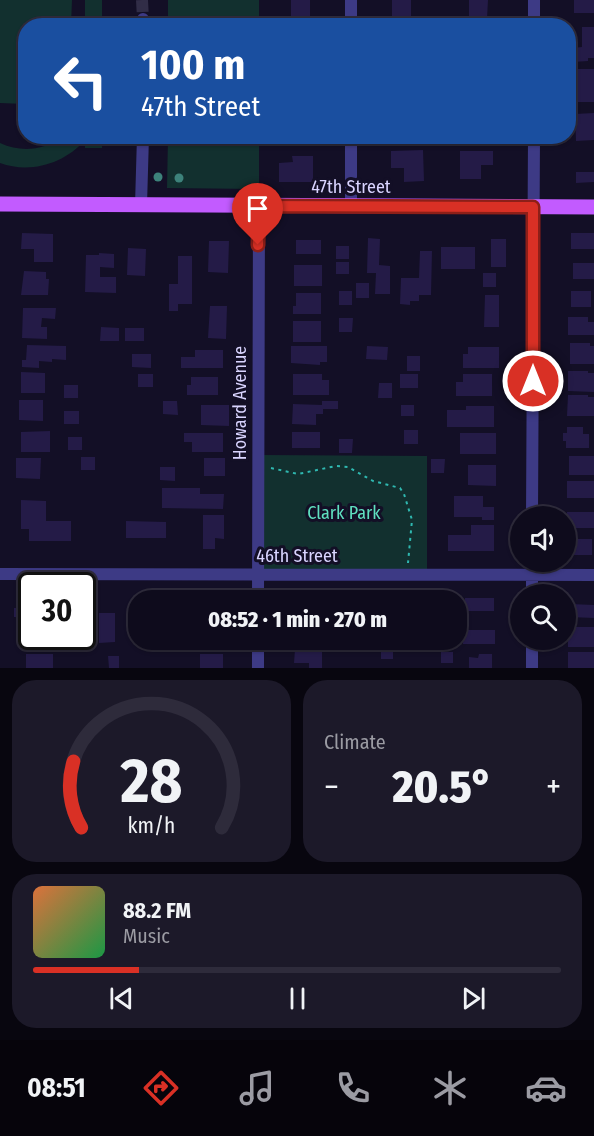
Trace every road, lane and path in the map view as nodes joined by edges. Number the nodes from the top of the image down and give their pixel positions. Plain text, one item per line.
1 (351, 0) edge
2 (534, 0) edge
3 (351, 18) edge
4 (534, 18) edge
5 (143, 144) edge
6 (351, 144) edge
7 (534, 144) edge
8 (0, 204) edge
9 (141, 205) junction
10 (259, 206) junction
11 (351, 206) junction
12 (533, 207) junction
13 (594, 207) edge
14 (258, 466) junction
15 (532, 506) edge
16 (0, 574) edge
17 (258, 574) junction
18 (408, 575) junction
19 (532, 575) junction
20 (594, 575) edge
21 (532, 584) edge
22 (258, 590) edge
23 (258, 650) edge
24 (532, 650) edge
25 (258, 668) edge
26 (532, 668) edge

1 - 3 street
2 - 4 street
5 - 9 street
6 - 11 street
7 - 12 street
8 - 9 main road, 47th Street
9 - 10 main road, 47th Street
10 - 11 main road, 47th Street
10 - 14 street, Howard Avenue
11 - 12 main road, 47th Street
12 - 13 main road, 47th Street
12 - 15 street
14 - 17 street, Howard Avenue
14 - 18 path
16 - 17 street, 46th Street
17 - 18 street, 46th Street
17 - 22 street, Howard Avenue
18 - 19 street, 46th Street
19 - 20 street, 46th Street
19 - 21 street
23 - 25 street
24 - 26 street

